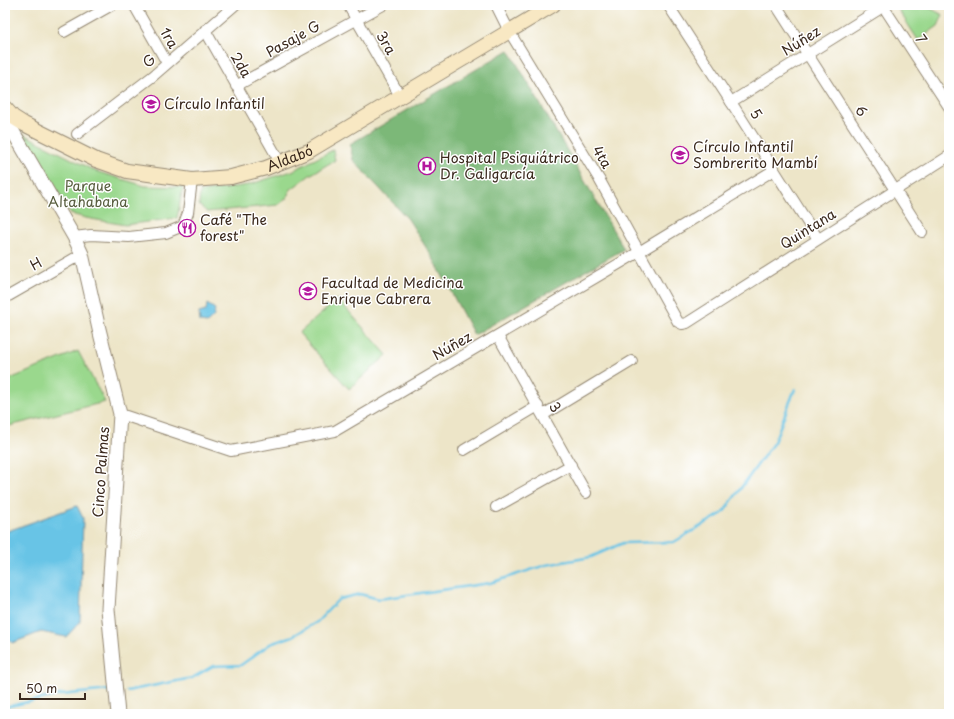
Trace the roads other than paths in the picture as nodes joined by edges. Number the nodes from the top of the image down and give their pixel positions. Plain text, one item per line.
1 (112, 5) edge
2 (134, 5) edge
3 (235, 5) edge
4 (348, 5) edge
5 (383, 5) edge
6 (496, 5) edge
7 (553, 5) edge
8 (668, 5) edge
9 (776, 5) edge
10 (884, 6) edge
11 (357, 20) junction
12 (205, 30) junction
13 (509, 31) junction
14 (64, 32) dead end
15 (807, 53) junction
16 (167, 63) junction
17 (236, 86) junction
18 (400, 96) junction
19 (731, 102) junction
20 (949, 107) edge
21 (7, 118) edge
22 (78, 134) dead end
23 (276, 155) dead end
24 (949, 156) edge
25 (774, 170) junction
26 (192, 180) junction
27 (896, 190) junction
28 (922, 232) dead end
29 (74, 237) junction
30 (818, 240) junction
31 (639, 252) junction
32 (82, 254) junction
33 (5, 298) edge
34 (682, 324) joint
35 (498, 336) junction
36 (632, 361) dead end
37 (540, 410) junction
38 (120, 414) junction
39 (464, 450) dead end
40 (571, 465) junction
41 (586, 493) dead end
42 (496, 508) dead end
43 (118, 714) edge

1 - 14 street
2 - 16 street, 1ra
3 - 12 street, G
4 - 11 street, 3ra
5 - 11 street, Pasaje G
6 - 13 street, 4ta
7 - 13 main road, Aldabó
8 - 19 street, 5
9 - 15 street, 6
10 - 15 street, Núñez
10 - 20 street, 7
11 - 17 street, Pasaje G
11 - 18 street, 3ra
12 - 16 street, G
12 - 17 street, 2da
13 - 18 main road, Aldabó
13 - 31 street, 4ta
15 - 19 street, Núñez
15 - 27 street, 6
16 - 22 street, G
17 - 23 street, 2da
18 - 26 main road, Aldabó
19 - 25 street, 5
21 - 26 main road, Aldabó
21 - 29 street, Cinco Palmas
24 - 27 street, Quintana
25 - 30 street, 5
25 - 31 street, Núñez
26 - 29 street
27 - 28 street, 6
27 - 30 street, Quintana
29 - 32 street, Cinco Palmas
30 - 34 street, Quintana
31 - 34 street, 4ta
31 - 35 street, Núñez
32 - 33 street, H
32 - 38 street, Cinco Palmas
35 - 37 street, 3
35 - 38 street, Núñez
36 - 37 street
37 - 39 street
37 - 40 street, 3
38 - 43 street, Cinco Palmas
40 - 41 street, 3
40 - 42 street

